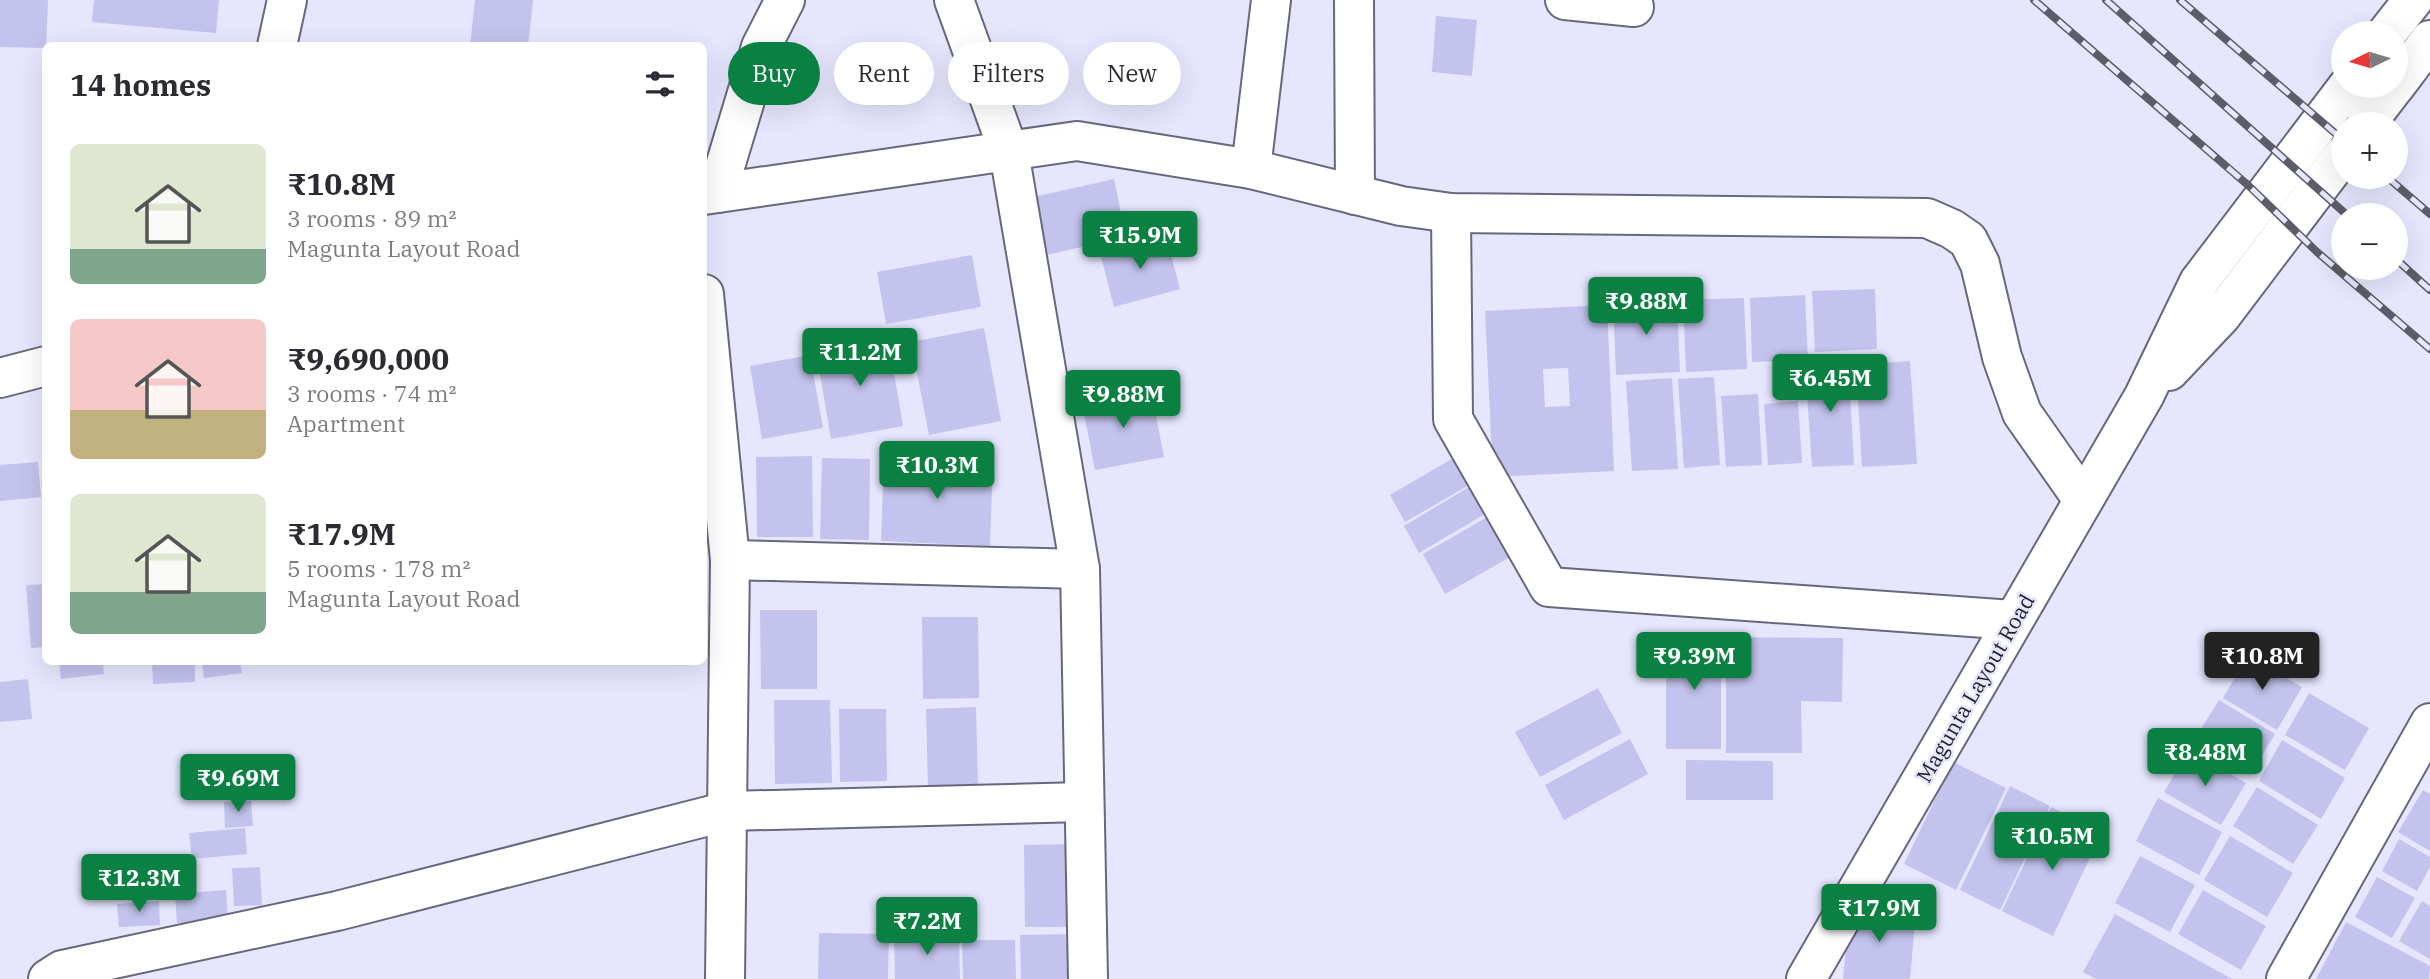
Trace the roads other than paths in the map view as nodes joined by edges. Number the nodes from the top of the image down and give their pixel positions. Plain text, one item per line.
1 (287, 0) edge
2 (785, 0) edge
3 (954, 0) edge
4 (1271, 0) edge
5 (1354, 0) edge
6 (1564, 0) edge
7 (2413, 0) edge
8 (1634, 6) dead end
9 (2396, 21) edge
10 (2430, 40) edge
11 (278, 42) edge
12 (2408, 70) edge
13 (2339, 98) edge
14 (2387, 98) edge
15 (2376, 112) edge
16 (1009, 152) junction
17 (1251, 169) junction
18 (2331, 171) edge
19 (710, 194) edge
20 (1354, 195) junction
21 (1451, 214) junction
22 (707, 325) edge
23 (42, 367) edge
24 (0, 378) edge
25 (2144, 397) junction
26 (2083, 500) junction
27 (730, 560) junction
28 (1080, 569) junction
29 (2014, 620) junction
30 (2430, 723) edge
31 (1083, 802) junction
32 (728, 811) junction
33 (48, 979) edge
34 (725, 979) edge
35 (1087, 979) edge
36 (1806, 979) edge
37 (2286, 979) edge

1 - 11 street
2 - 19 street
3 - 16 street
4 - 17 street
5 - 20 street
6 - 8 street
7 - 9 street
10 - 12 street
13 - 25 street, Magunta Layout Road
14 - 15 street
16 - 17 street
16 - 19 street
16 - 28 street
17 - 20 street
18 - 25 street, Magunta Layout Road
20 - 21 street
21 - 26 street
21 - 29 street
22 - 27 street
23 - 24 street
25 - 26 street, Magunta Layout Road
26 - 29 street, Magunta Layout Road
27 - 28 street
27 - 32 street
28 - 31 street
29 - 36 street, Magunta Layout Road
30 - 37 street
31 - 32 street
31 - 35 street
32 - 33 street
32 - 34 street

